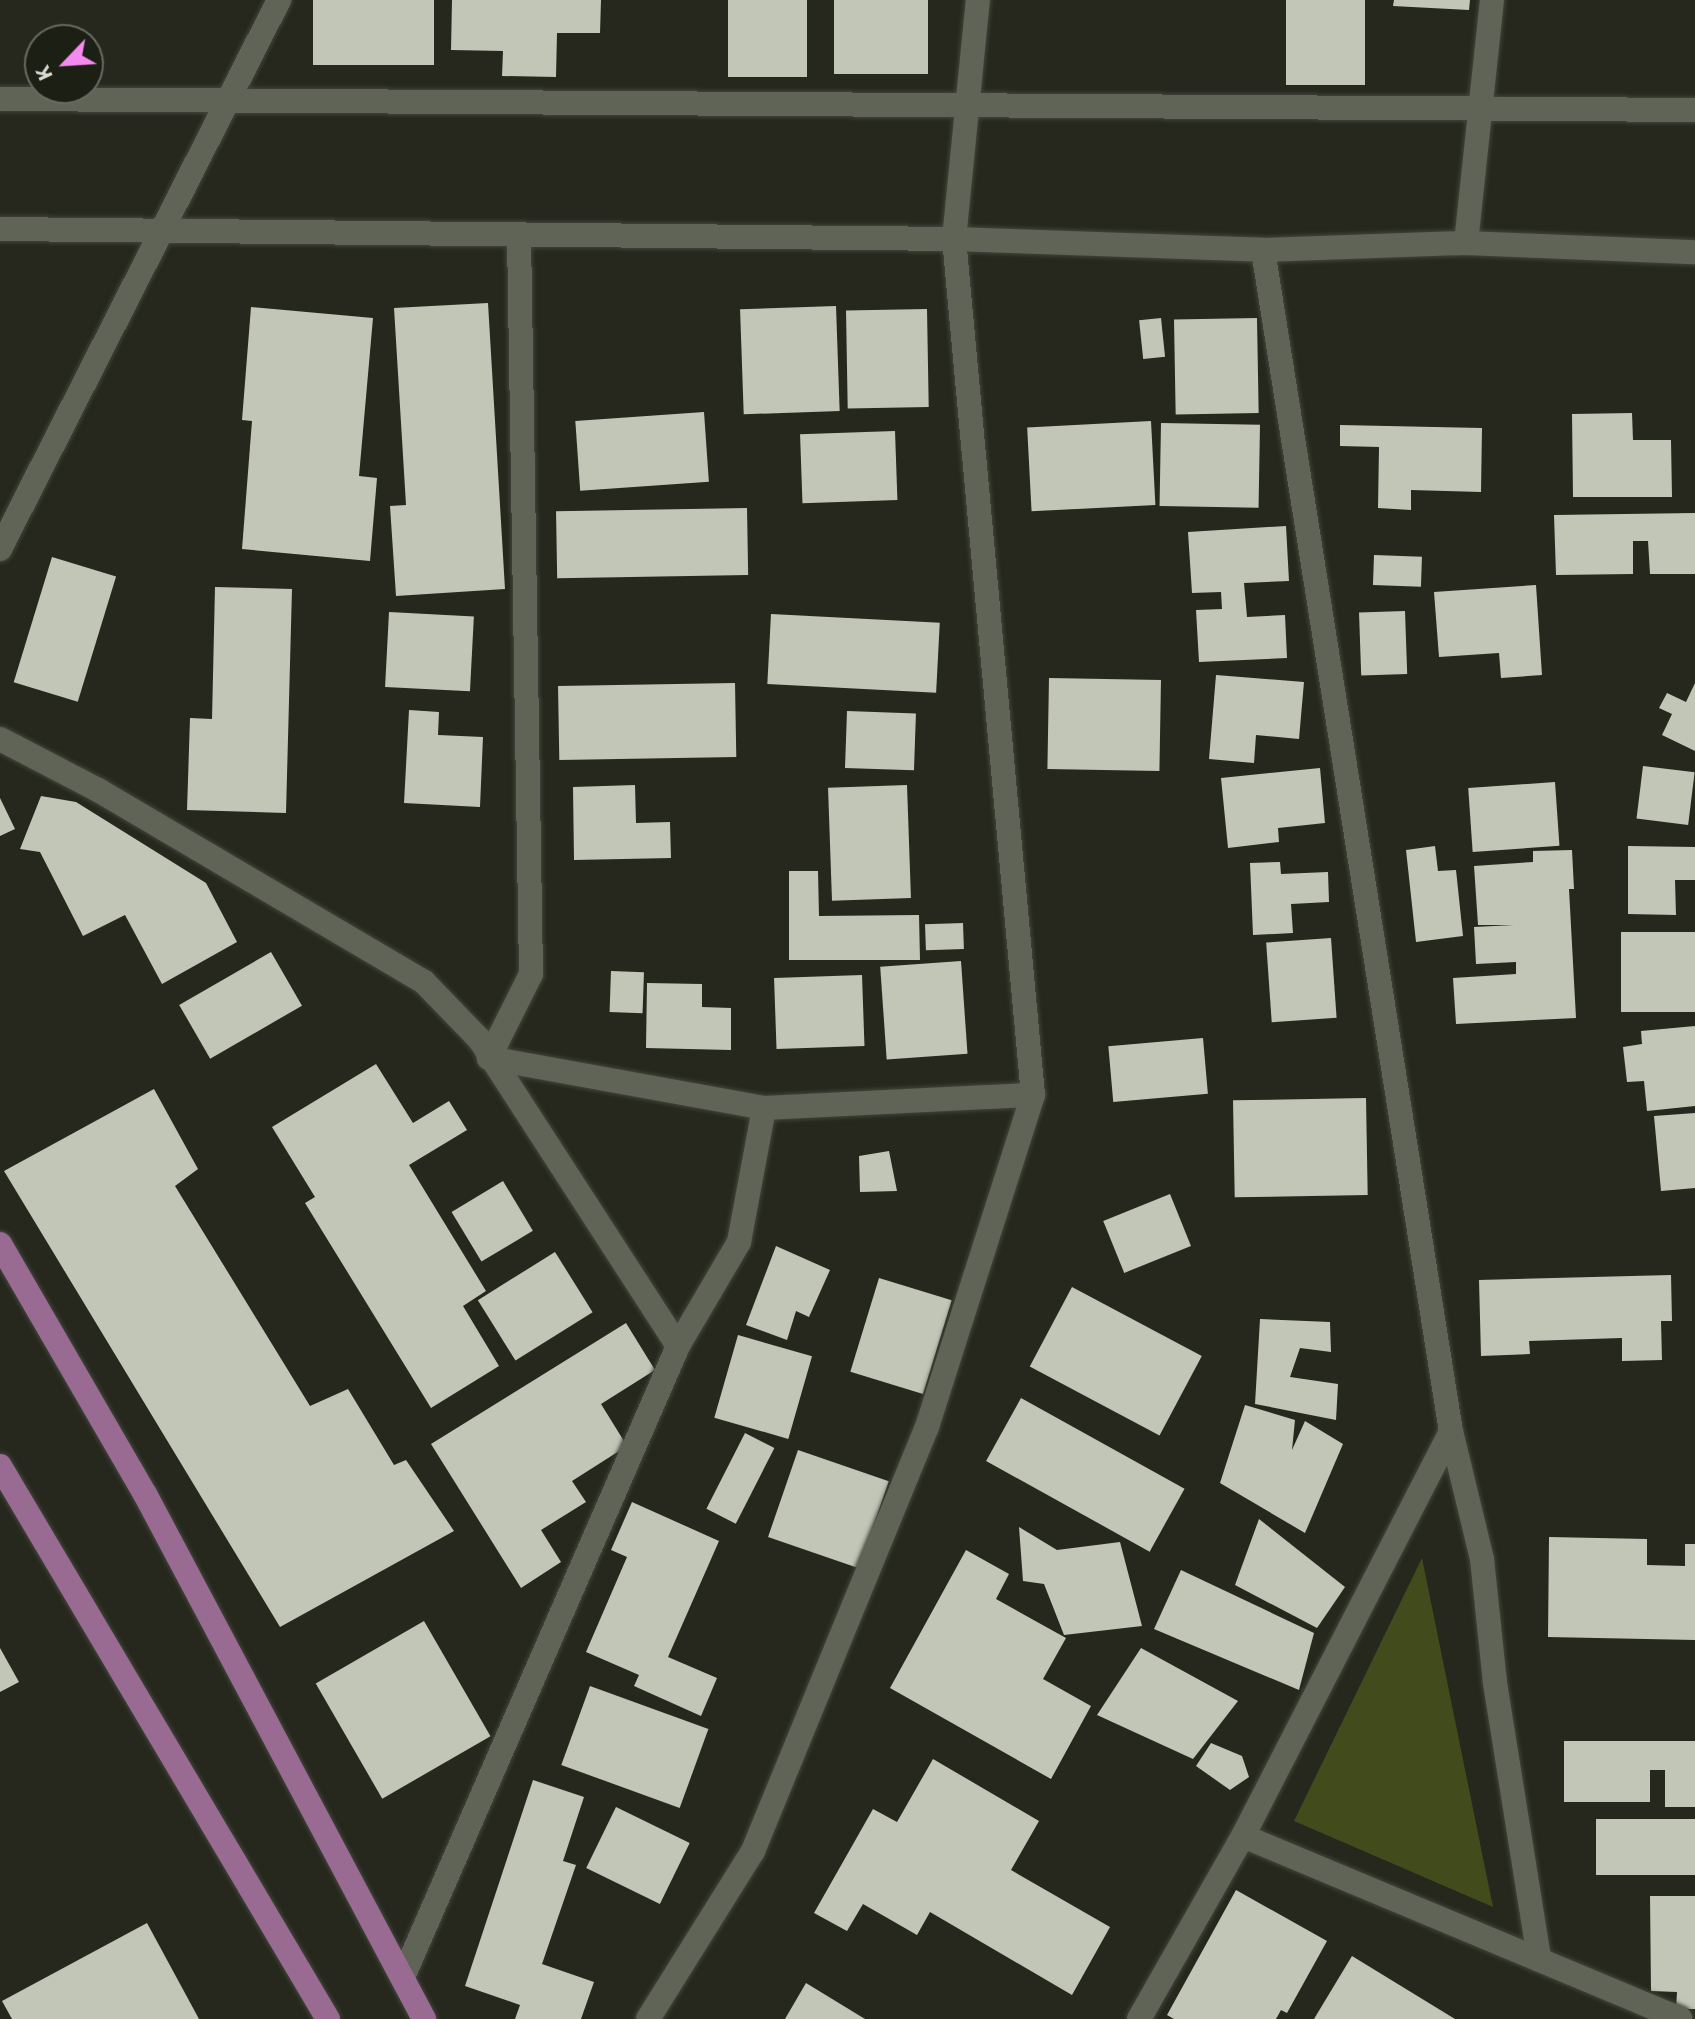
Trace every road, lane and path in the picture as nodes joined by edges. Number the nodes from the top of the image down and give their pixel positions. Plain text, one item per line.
1 (279, 0) edge
2 (978, 0) edge
3 (1492, 0) edge
4 (0, 99) edge
5 (228, 101) junction
6 (968, 106) junction
7 (1480, 108) junction
8 (1695, 110) edge
9 (0, 229) edge
10 (162, 230) junction
11 (519, 235) junction
12 (954, 239) junction
13 (1466, 243) junction
14 (1263, 250) junction
15 (1695, 252) edge
16 (0, 549) edge
17 (0, 739) edge
18 (489, 1058) junction
19 (1033, 1095) junction
20 (764, 1108) junction
21 (0, 1244) edge
22 (678, 1346) junction
23 (1451, 1431) junction
24 (0, 1466) edge
25 (1243, 1836) junction
26 (1539, 1957) junction
27 (403, 1977) junction
28 (328, 2019) edge
29 (424, 2019) edge
30 (648, 2019) edge
31 (1139, 2019) edge
32 (1680, 2019) edge

1 - 5 street
2 - 6 street
3 - 7 street
4 - 5 street
5 - 6 street
5 - 10 street
6 - 7 street
6 - 12 street
7 - 8 street
7 - 13 street
9 - 10 street
10 - 11 street
10 - 16 street
11 - 12 street
11 - 18 street
12 - 14 street
12 - 19 street
13 - 14 street
13 - 15 street
14 - 23 street
17 - 18 street
18 - 20 street
18 - 22 street
19 - 20 street
19 - 30 street
20 - 22 street
21 - 27 main road
22 - 27 street
23 - 25 street
23 - 26 street
24 - 28 main road
25 - 26 street
25 - 31 street
26 - 32 street
27 - 29 main road

